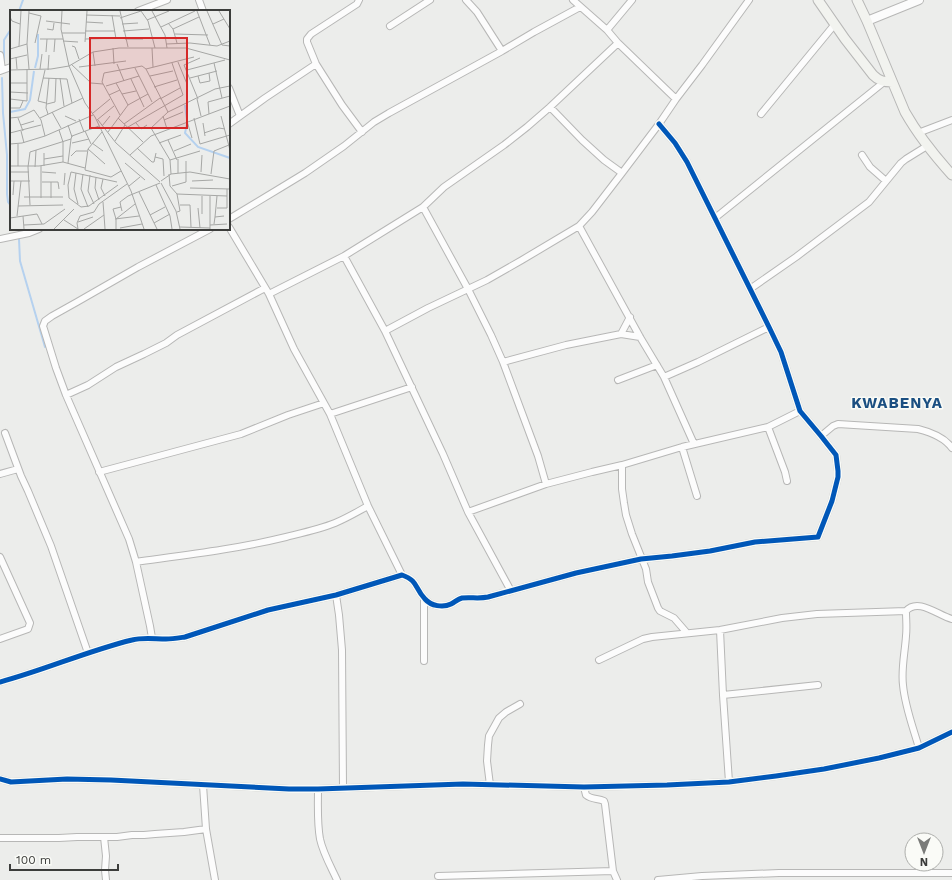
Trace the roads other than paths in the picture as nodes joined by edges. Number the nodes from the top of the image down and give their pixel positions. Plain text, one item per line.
1 (167, 0) edge
2 (199, 0) edge
3 (359, 0) edge
4 (430, 0) edge
5 (466, 0) edge
6 (573, 0) edge
7 (632, 0) edge
8 (750, 0) edge
9 (818, 0) edge
10 (857, 0) edge
11 (919, 0) edge
12 (580, 7) junction
13 (141, 10) edge
14 (203, 10) edge
15 (867, 21) junction
16 (835, 24) junction
17 (390, 26) dead end
18 (607, 30) junction
19 (618, 42) junction
20 (502, 52) junction
21 (0, 55) edge
22 (316, 64) junction
23 (1, 70) edge
24 (888, 82) junction
25 (230, 91) edge
26 (676, 99) junction
27 (550, 107) junction
28 (761, 114) dead end
29 (240, 116) junction
30 (952, 120) edge
31 (230, 123) edge
32 (659, 124) junction
33 (362, 132) junction
34 (918, 133) junction
35 (928, 146) junction
36 (862, 155) dead end
37 (622, 173) junction
38 (952, 175) edge
39 (886, 181) junction
40 (423, 207) junction
41 (230, 218) edge
42 (715, 218) junction
43 (579, 226) junction
44 (230, 229) edge
45 (36, 230) edge
46 (208, 230) edge
47 (0, 239) edge
48 (344, 256) junction
49 (468, 289) junction
50 (750, 289) junction
51 (267, 291) junction
52 (630, 317) junction
53 (769, 327) junction
54 (385, 331) junction
55 (621, 334) junction
56 (640, 337) junction
57 (503, 362) junction
58 (657, 365) junction
59 (664, 377) junction
60 (618, 380) dead end
61 (412, 386) junction
62 (66, 396) junction
63 (324, 403) junction
64 (800, 411) junction
65 (330, 414) junction
66 (768, 427) junction
67 (5, 433) dead end
68 (821, 436) junction
69 (694, 444) junction
70 (682, 447) junction
71 (952, 448) edge
72 (622, 465) junction
73 (18, 469) junction
74 (99, 472) junction
75 (0, 474) edge
76 (787, 481) dead end
77 (546, 484) junction
78 (697, 496) dead end
79 (368, 506) junction
80 (468, 512) junction
81 (0, 557) edge
82 (641, 559) junction
83 (136, 562) junction
84 (2, 566) edge
85 (402, 574) junction
86 (511, 591) junction
87 (336, 595) junction
88 (424, 599) junction
89 (906, 612) junction
90 (952, 619) edge
91 (720, 630) junction
92 (687, 633) junction
93 (152, 638) junction
94 (0, 639) edge
95 (88, 652) junction
96 (599, 660) dead end
97 (424, 661) dead end
98 (0, 682) edge
99 (818, 685) dead end
100 (723, 695) junction
101 (520, 704) dead end
102 (952, 732) edge
103 (919, 748) junction
104 (0, 779) edge
105 (729, 782) junction
106 (203, 785) junction
107 (490, 785) junction
108 (584, 787) junction
109 (343, 788) junction
110 (318, 789) junction
111 (206, 829) junction
112 (104, 837) junction
113 (0, 838) edge
114 (613, 871) junction
115 (952, 873) edge
116 (438, 876) dead end
117 (702, 878) edge
118 (106, 880) edge
119 (215, 880) edge
120 (337, 880) edge
121 (617, 880) edge
122 (658, 880) edge

1 - 13 street
2 - 14 street
3 - 22 street
4 - 17 street
5 - 20 street
6 - 12 street
7 - 18 street
8 - 26 street
9 - 16 main road
10 - 15 main road
11 - 15 street
12 - 18 street
12 - 20 street
15 - 24 main road
16 - 24 main road
16 - 28 street
18 - 19 street
19 - 26 street
19 - 27 street
20 - 33 street
21 - 23 street
22 - 29 street
22 - 33 street
24 - 34 main road
24 - 42 street
25 - 29 street
26 - 32 street
27 - 37 street
27 - 40 street
29 - 31 street
30 - 34 street
32 - 37 street
32 - 42 street
33 - 41 street
34 - 35 main road
35 - 38 main road
35 - 39 street
36 - 39 street
37 - 43 street
39 - 50 street
40 - 48 street
40 - 49 street
42 - 50 street
43 - 49 street
43 - 52 street
44 - 51 street
45 - 47 street
46 - 62 street
48 - 51 street
48 - 54 street
49 - 54 street
49 - 57 street
50 - 53 street
51 - 62 street
51 - 63 street
52 - 55 street
52 - 56 street
53 - 59 street
53 - 64 street
54 - 61 street
55 - 56 street
55 - 57 street
56 - 58 street
57 - 77 street
58 - 59 street
58 - 60 street
59 - 69 street
61 - 65 street
61 - 80 street
62 - 74 street
63 - 65 street
63 - 74 street
64 - 66 street
64 - 68 street
65 - 79 street
66 - 69 street
66 - 76 street
67 - 73 street
68 - 71 street
68 - 82 street
69 - 70 street
70 - 72 street
70 - 78 street
72 - 77 street
72 - 82 street
73 - 75 street
73 - 95 street
74 - 83 street
77 - 80 street
79 - 83 street
79 - 85 street
80 - 86 street
81 - 84 street
82 - 86 street
82 - 92 street
83 - 93 street
84 - 94 street
85 - 87 street
85 - 88 street
86 - 88 street
87 - 93 street
87 - 109 street
88 - 97 street
89 - 90 street
89 - 91 street
89 - 103 street
91 - 92 street
91 - 100 street
92 - 96 street
93 - 95 street
95 - 98 street
99 - 100 street
100 - 105 street
101 - 107 street
102 - 103 street
103 - 105 street
104 - 106 street
105 - 108 street
106 - 110 street
106 - 111 street
107 - 108 street
107 - 109 street
108 - 114 street
109 - 110 street
110 - 120 street
111 - 112 street
111 - 119 street
112 - 113 street
112 - 118 street
114 - 116 street
114 - 121 street
115 - 117 street
117 - 122 street

